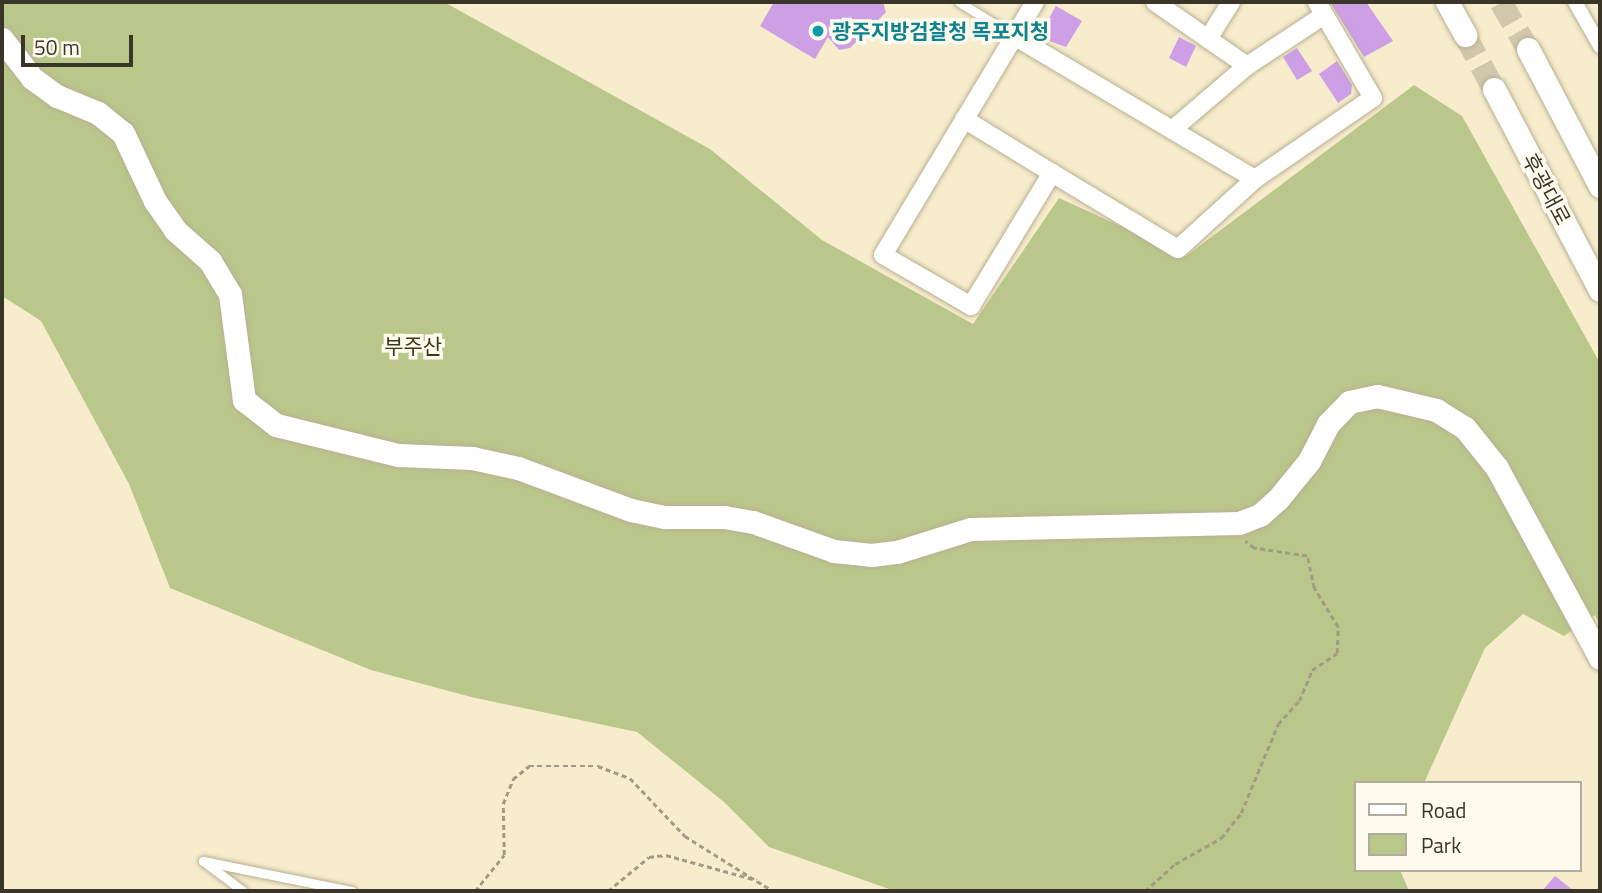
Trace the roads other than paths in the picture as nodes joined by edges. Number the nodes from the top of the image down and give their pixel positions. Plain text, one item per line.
1 (958, 2) edge
2 (1034, 2) edge
3 (1155, 2) edge
4 (1231, 2) edge
5 (1447, 2) edge
6 (1576, 2) edge
7 (1320, 8) edge
8 (1465, 35) tunnel mouth
9 (1014, 36) junction
10 (2, 39) edge
11 (1208, 39) junction
12 (1600, 46) edge
13 (1528, 49) tunnel mouth
14 (1247, 66) junction
15 (1494, 89) tunnel mouth
16 (964, 119) junction
17 (1172, 130) junction
18 (1052, 173) junction
19 (1255, 179) junction
20 (1600, 186) edge
21 (1600, 290) edge
22 (1600, 658) edge
23 (243, 891) edge
24 (352, 891) edge

1 - 9 lane
2 - 9 street
3 - 11 street
4 - 11 street
5 - 8 street
6 - 12 street
7 - 14 street
7 - 19 street
9 - 16 street
9 - 17 street
10 - 22 street
11 - 14 street
13 - 20 street
14 - 17 street
15 - 21 street, 후광대로
16 - 18 street
16 - 18 street
17 - 19 street
18 - 19 street
23 - 24 lane

